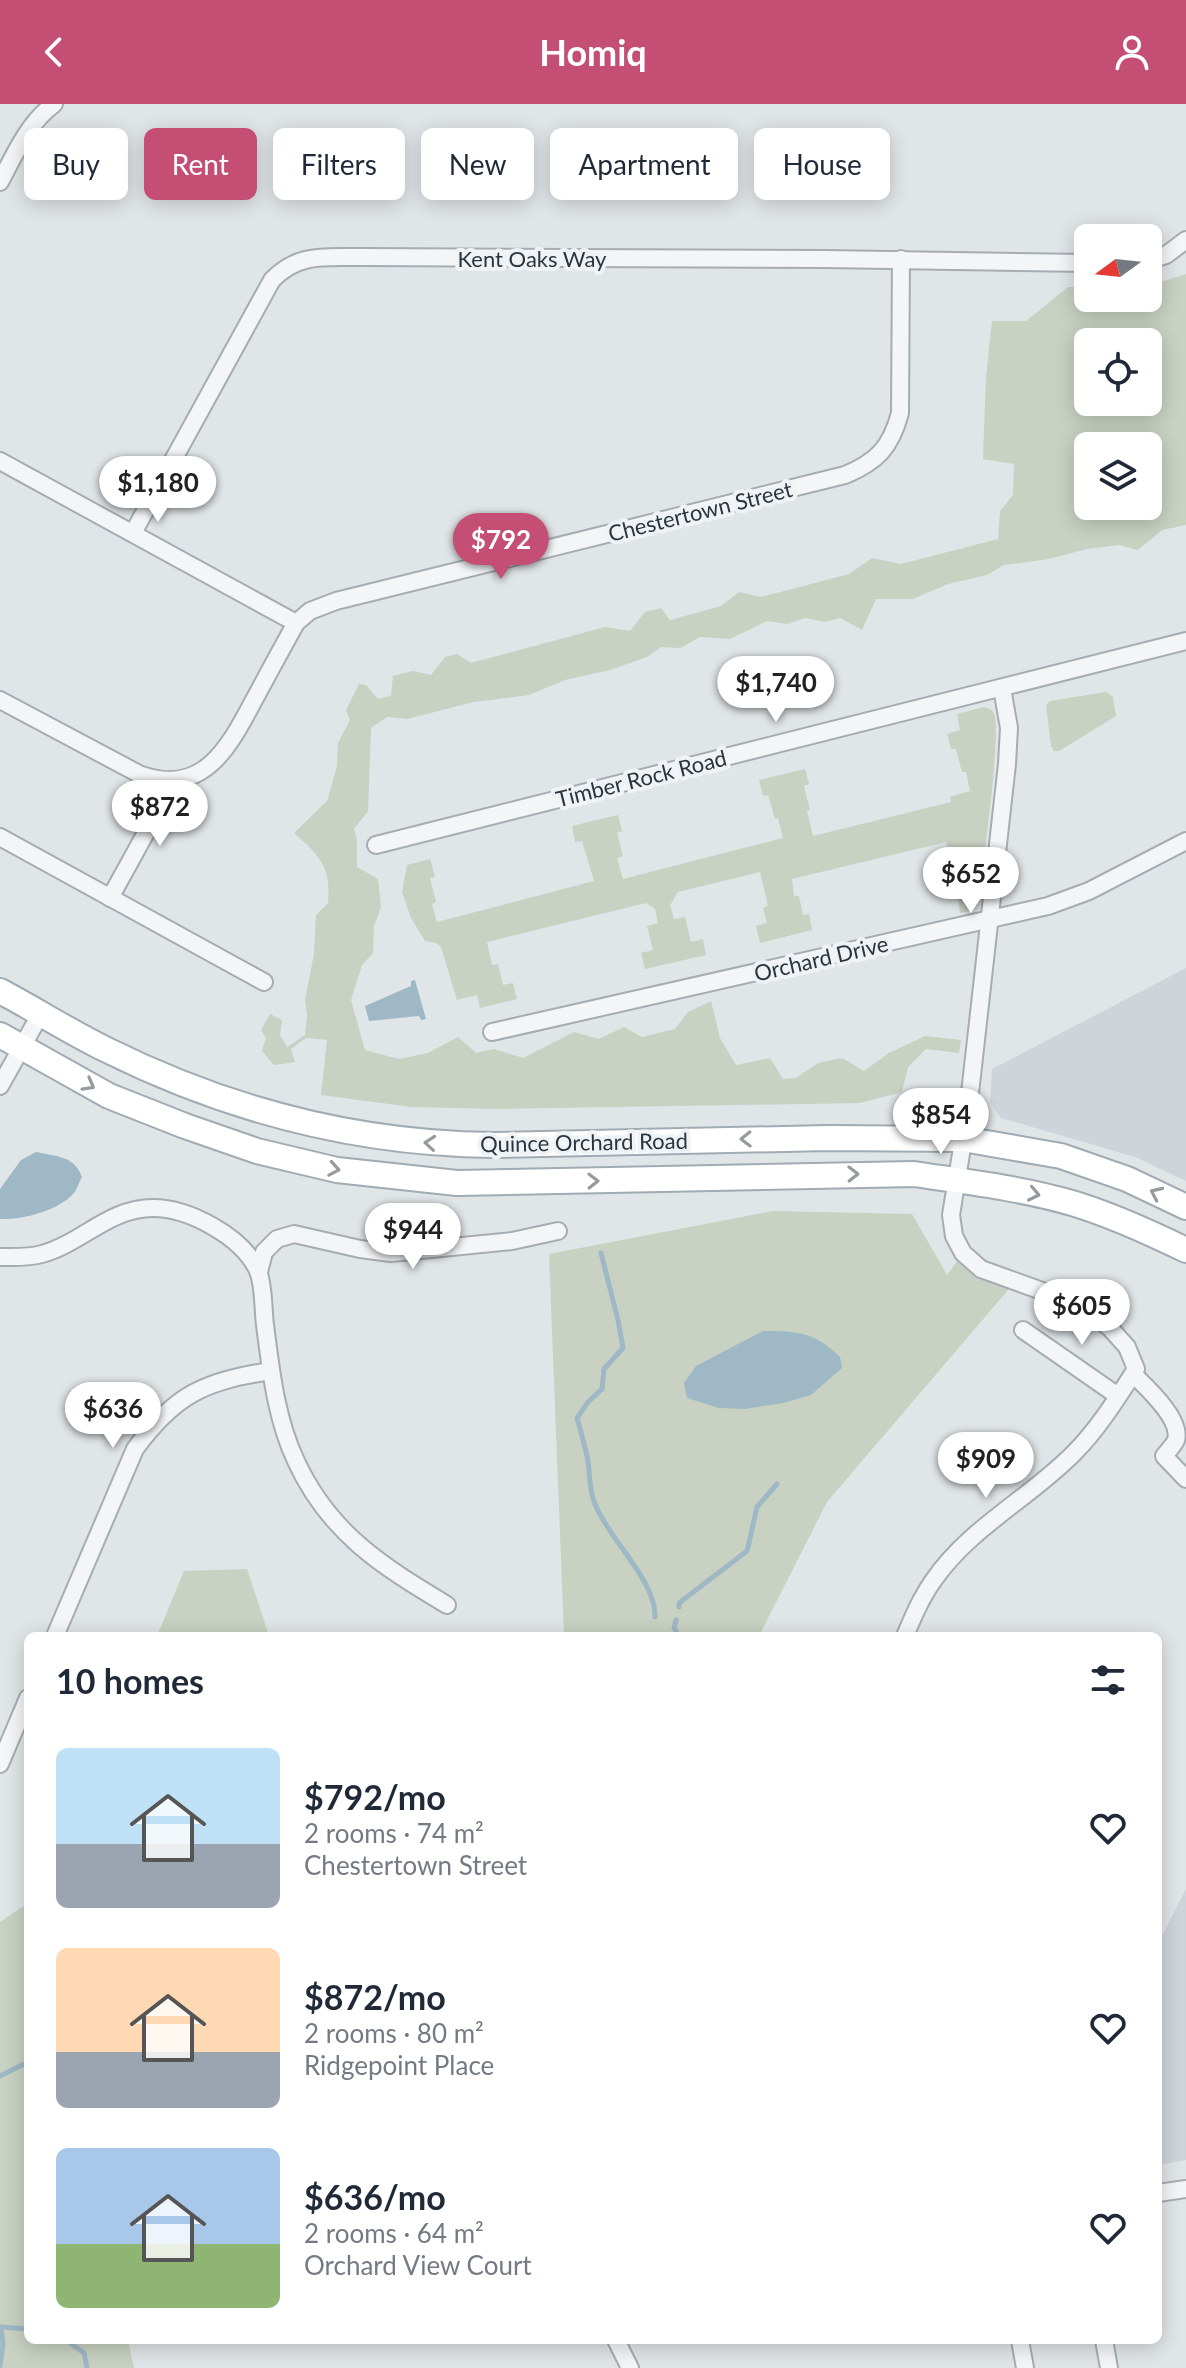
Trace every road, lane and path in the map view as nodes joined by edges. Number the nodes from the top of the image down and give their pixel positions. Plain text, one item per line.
1 (54, 104) edge
2 (0, 182) edge
3 (1186, 240) edge
4 (1162, 256) edge
5 (901, 259) junction
6 (1074, 263) edge
7 (0, 461) edge
8 (133, 533) junction
9 (296, 623) junction
10 (1186, 641) edge
11 (1002, 688) junction
12 (0, 700) edge
13 (175, 780) junction
14 (0, 837) edge
15 (1186, 841) edge
16 (376, 845) dead end
17 (110, 898) junction
18 (991, 920) junction
19 (264, 982) dead end
20 (0, 991) edge
21 (41, 1013) junction
22 (492, 1032) dead end
23 (0, 1035) edge
24 (22, 1046) junction
25 (0, 1086) edge
26 (963, 1139) junction
27 (958, 1179) junction
28 (1186, 1207) edge
29 (558, 1231) dead end
30 (1186, 1250) edge
31 (0, 1257) edge
32 (259, 1272) junction
33 (1023, 1330) dead end
34 (271, 1371) junction
35 (1133, 1374) junction
36 (1118, 1396) junction
37 (1186, 1479) edge
38 (447, 1605) dead end
39 (57, 1632) edge
40 (907, 1632) edge
41 (24, 1707) edge
42 (0, 1764) edge
43 (1186, 2189) edge
44 (1162, 2192) edge
45 (618, 2344) edge
46 (1021, 2344) edge
47 (1105, 2344) edge
48 (630, 2368) edge
49 (1025, 2368) edge
50 (1109, 2368) edge

1 - 2 street
3 - 4 street
5 - 6 street, Kent Oaks Way
5 - 8 street, Kent Oaks Way
5 - 9 street, Chestertown Street
7 - 8 street
8 - 9 street
9 - 13 street
10 - 11 street, Timber Rock Road
11 - 16 street, Timber Rock Road
11 - 18 street
12 - 13 street
13 - 17 street
14 - 17 street
15 - 18 street, Orchard Drive
17 - 19 street
18 - 22 street, Orchard Drive
18 - 26 street
20 - 21 main road, Quince Orchard Road
21 - 24 street
26 -> 21 main road, Quince Orchard Road
23 - 24 main road, Quince Orchard Road
24 - 25 street
24 -> 27 main road, Quince Orchard Road
26 - 27 street
28 -> 26 main road, Quince Orchard Road
27 -> 30 main road, Quince Orchard Road
27 - 35 street
29 - 32 street
31 - 32 street
32 - 34 street
33 - 36 street
34 - 38 street
34 - 39 street
35 - 36 street
35 - 37 street
36 - 40 street
41 - 42 street
43 - 44 street
45 - 48 street
46 - 49 street
47 - 50 street

